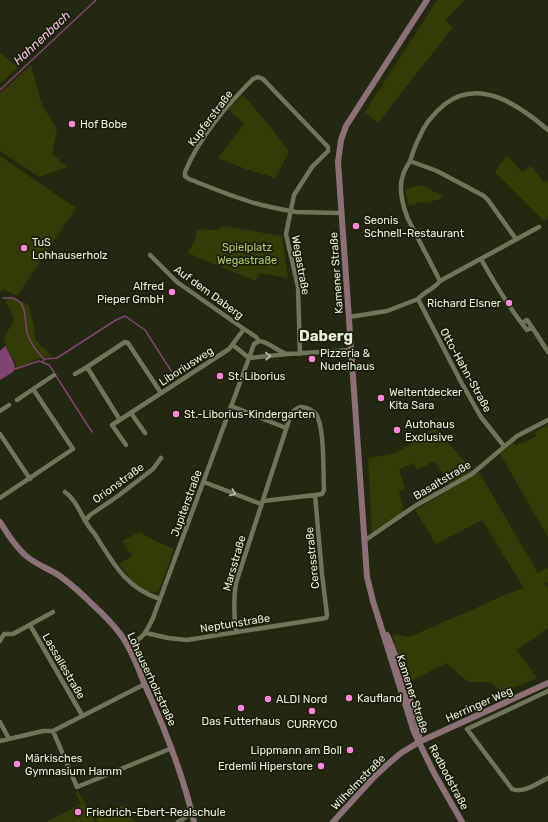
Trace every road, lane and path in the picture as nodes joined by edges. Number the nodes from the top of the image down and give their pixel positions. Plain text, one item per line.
1 (427, 0) edge
2 (548, 130) edge
3 (327, 145) joint
4 (410, 161) junction
5 (290, 211) junction
6 (342, 213) junction
7 (539, 227) dead end
8 (516, 239) junction
9 (150, 255) dead end
10 (481, 259) junction
11 (440, 281) junction
12 (418, 299) junction
13 (349, 317) junction
14 (244, 328) junction
15 (259, 341) junction
16 (233, 346) junction
17 (350, 350) junction
18 (548, 352) edge
19 (287, 354) junction
20 (300, 354) junction
21 (249, 358) junction
22 (87, 368) junction
23 (75, 374) dead end
24 (54, 375) dead end
25 (33, 389) junction
26 (161, 393) junction
27 (17, 400) dead end
28 (9, 405) dead end
29 (231, 406) junction
30 (0, 411) edge
31 (131, 413) junction
32 (120, 420) junction
33 (548, 420) edge
34 (286, 428) junction
35 (144, 433) dead end
36 (0, 434) edge
37 (126, 445) dead end
38 (504, 446) junction
39 (161, 458) dead end
40 (30, 479) junction
41 (204, 482) junction
42 (65, 492) dead end
43 (315, 495) junction
44 (0, 498) edge
45 (262, 502) junction
46 (85, 521) junction
47 (0, 522) edge
48 (364, 541) junction
49 (160, 599) junction
50 (53, 612) dead end
51 (326, 618) joint
52 (30, 625) junction
53 (0, 630) edge
54 (236, 632) junction
55 (146, 633) junction
56 (4, 634) junction
57 (0, 641) edge
58 (128, 646) junction
59 (548, 683) edge
60 (145, 684) junction
61 (548, 691) edge
62 (82, 715) junction
63 (0, 722) edge
64 (53, 731) junction
65 (9, 739) junction
66 (0, 742) edge
67 (418, 742) junction
68 (172, 748) junction
69 (548, 778) edge
70 (192, 813) junction
71 (178, 822) edge
72 (194, 822) edge
73 (333, 822) edge
74 (462, 822) edge

1 - 6 main road, Kamener Straße
2 - 4 street
3 - 5 street, Wegastraße
3 - 5 street, Kupferstraße
4 - 8 street
4 - 11 street
5 - 6 street
5 - 20 street, Wegastraße
6 - 13 main road, Kamener Straße
7 - 8 street
8 - 10 street
9 - 14 street, Auf dem Daberg
10 - 11 street
10 - 18 street
11 - 12 street
12 - 13 street
12 - 38 street, Otto-Hahn-Straße
13 - 17 main road, Kamener Straße
14 - 15 street, Auf dem Daberg
14 - 16 street, Liboriusweg
15 - 19 street, Auf dem Daberg
15 - 21 street
16 - 21 street
16 - 26 street, Liboriusweg
17 - 20 street, Auf dem Daberg
17 - 48 main road, Kamener Straße
19 - 20 street, Auf dem Daberg
21 -> 19 street, Auf dem Daberg
21 - 29 street, Jupiterstraße
22 - 23 street
22 - 26 street
22 - 32 street
24 - 25 street
25 - 27 street
25 - 40 street
26 - 31 street, Liboriusweg
28 - 30 street
29 - 34 street
29 - 41 street, Jupiterstraße
31 - 32 street, Liboriusweg
31 - 35 street
32 - 37 street
33 - 38 street, Basaltstraße
34 - 43 street, Marsstraße
34 - 45 street, Marsstraße
36 - 40 street
38 - 48 street, Basaltstraße
39 - 46 street, Orionstraße
40 - 44 street
41 -> 45 street
41 - 49 street, Jupiterstraße
42 - 46 street
43 - 45 street
43 - 51 street, Ceresstraße
45 - 54 street, Marsstraße
46 - 49 street
47 - 58 main road, Lohauserholzstraße
48 - 67 main road, Kamener Straße
49 - 55 street, Jupiterstraße
50 - 52 street
51 - 54 street, Neptunstraße
52 - 56 street
52 - 62 street, Lassallestraße
53 - 56 street
54 - 55 street, Neptunstraße
55 - 58 street, Jupiterstraße
56 - 57 street
58 - 60 main road, Lohauserholzstraße
59 - 67 main road, Herringer Weg
60 - 62 street
60 - 68 main road, Lohauserholzstraße
61 - 69 street, Herringer Weg
62 - 64 street
63 - 65 street
64 - 65 street
64 - 68 street
65 - 66 street
67 - 73 main road, Wilhelmstraße
67 - 74 main road, Radbodstraße
68 - 70 main road, Lohauserholzstraße
70 - 71 street
70 - 72 main road, Lohauserholzstraße

